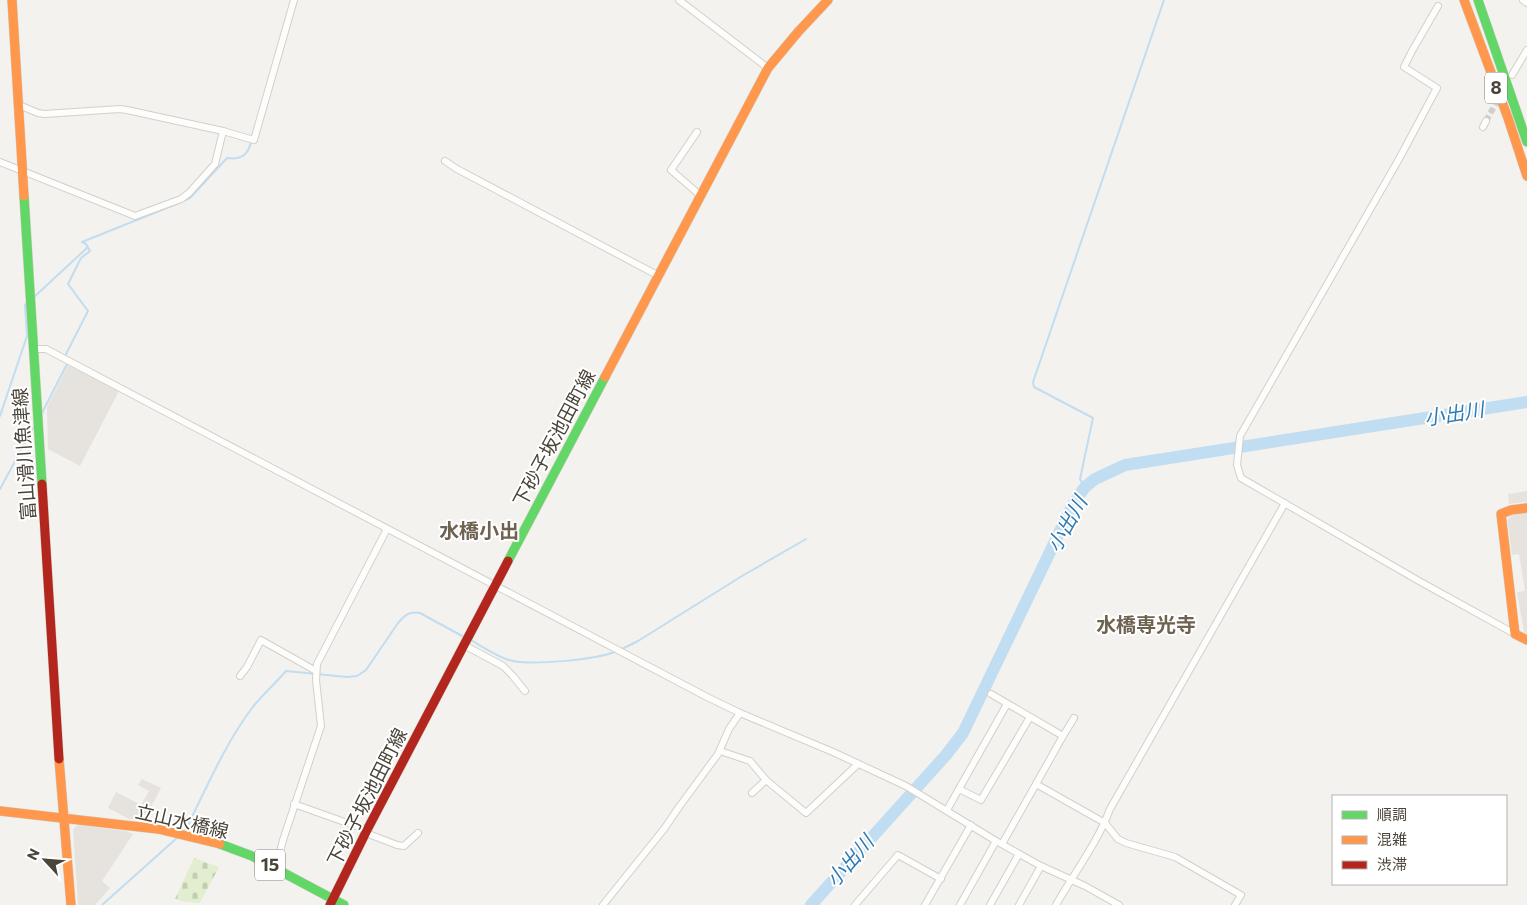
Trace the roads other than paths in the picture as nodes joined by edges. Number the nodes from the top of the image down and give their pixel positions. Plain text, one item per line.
1 (12, 0) edge
2 (294, 0) edge
3 (679, 0) edge
4 (828, 0) edge
5 (1464, 0) edge
6 (1478, 0) edge
7 (1523, 0) edge
8 (1527, 4) edge
9 (1438, 6) dead end
10 (1527, 50) edge
11 (768, 68) junction
12 (1512, 76) dead end
13 (19, 105) junction
14 (223, 131) junction
15 (697, 132) dead end
16 (1527, 142) edge
17 (445, 161) dead end
18 (0, 162) edge
19 (22, 171) junction
20 (1527, 176) edge
21 (701, 196) junction
22 (659, 276) junction
23 (34, 349) junction
24 (1285, 503) junction
25 (1527, 508) edge
26 (387, 529) junction
27 (496, 586) junction
28 (1514, 634) junction
29 (1527, 640) edge
30 (464, 645) junction
31 (316, 671) junction
32 (240, 676) dead end
33 (525, 691) dead end
34 (990, 694) dead end
35 (1007, 704) junction
36 (740, 713) junction
37 (1030, 717) junction
38 (1074, 718) dead end
39 (1063, 736) junction
40 (720, 751) junction
41 (858, 764) junction
42 (766, 780) junction
43 (1036, 784) junction
44 (959, 788) junction
45 (752, 793) dead end
46 (294, 804) junction
47 (947, 810) junction
48 (0, 811) edge
49 (63, 818) junction
50 (1105, 823) junction
51 (971, 825) junction
52 (366, 831) junction
53 (418, 833) dead end
54 (999, 842) junction
55 (1020, 854) junction
56 (1042, 866) junction
57 (276, 868) junction
58 (941, 879) junction
59 (1070, 880) junction
60 (332, 902) edge
61 (71, 905) edge
62 (344, 905) edge
63 (603, 905) edge
64 (855, 905) edge
65 (925, 905) edge
66 (960, 905) edge
67 (990, 905) edge
68 (1019, 905) edge
69 (1056, 905) edge
70 (1119, 905) edge
71 (1235, 905) edge

1 - 13 main road, 富山滑川魚津線
2 - 14 street
3 - 11 street
4 - 11 main road, 下砂子坂池田町線
5 - 20 main road, 8
6 - 16 main road, 8
7 - 8 street
9 - 24 street
10 - 12 street
11 - 21 main road, 下砂子坂池田町線
13 - 14 street
13 - 19 main road, 富山滑川魚津線
14 - 19 street
15 - 21 street
17 - 22 street
18 - 19 street
19 - 23 main road, 富山滑川魚津線
21 - 22 main road, 下砂子坂池田町線
22 - 27 main road, 下砂子坂池田町線
23 - 26 street
23 - 49 main road, 富山滑川魚津線
24 - 28 street
24 - 50 street
25 - 28 main road
26 - 27 street
26 - 31 street
27 - 30 main road, 下砂子坂池田町線
27 - 36 street
28 - 29 main road
30 - 33 street
30 - 52 main road, 下砂子坂池田町線
31 - 32 street
31 - 46 street
34 - 35 street
35 - 37 street
35 - 44 street
36 - 40 street
36 - 41 street
37 - 39 street
37 - 44 street
38 - 39 street
39 - 43 street
40 - 42 street
40 - 63 street
41 - 42 street
41 - 47 street
42 - 45 street
43 - 50 street
43 - 54 street
44 - 47 street
46 - 52 street
46 - 57 street
47 - 51 street
48 - 49 main road, 立山水橋線 / 15
49 - 57 main road, 立山水橋線 / 15
49 - 61 main road, 富山滑川魚津線
50 - 59 street
50 - 71 street
51 - 54 street
51 - 58 street
52 - 53 street
52 - 60 main road, 下砂子坂池田町線
54 - 55 street
54 - 66 street
55 - 56 street
55 - 67 street
56 - 59 street
56 - 68 street
57 - 60 main road, 立山水橋線 / 15
58 - 64 street
58 - 65 street
59 - 69 street
59 - 70 street
60 - 62 main road, 立山水橋線 / 15

